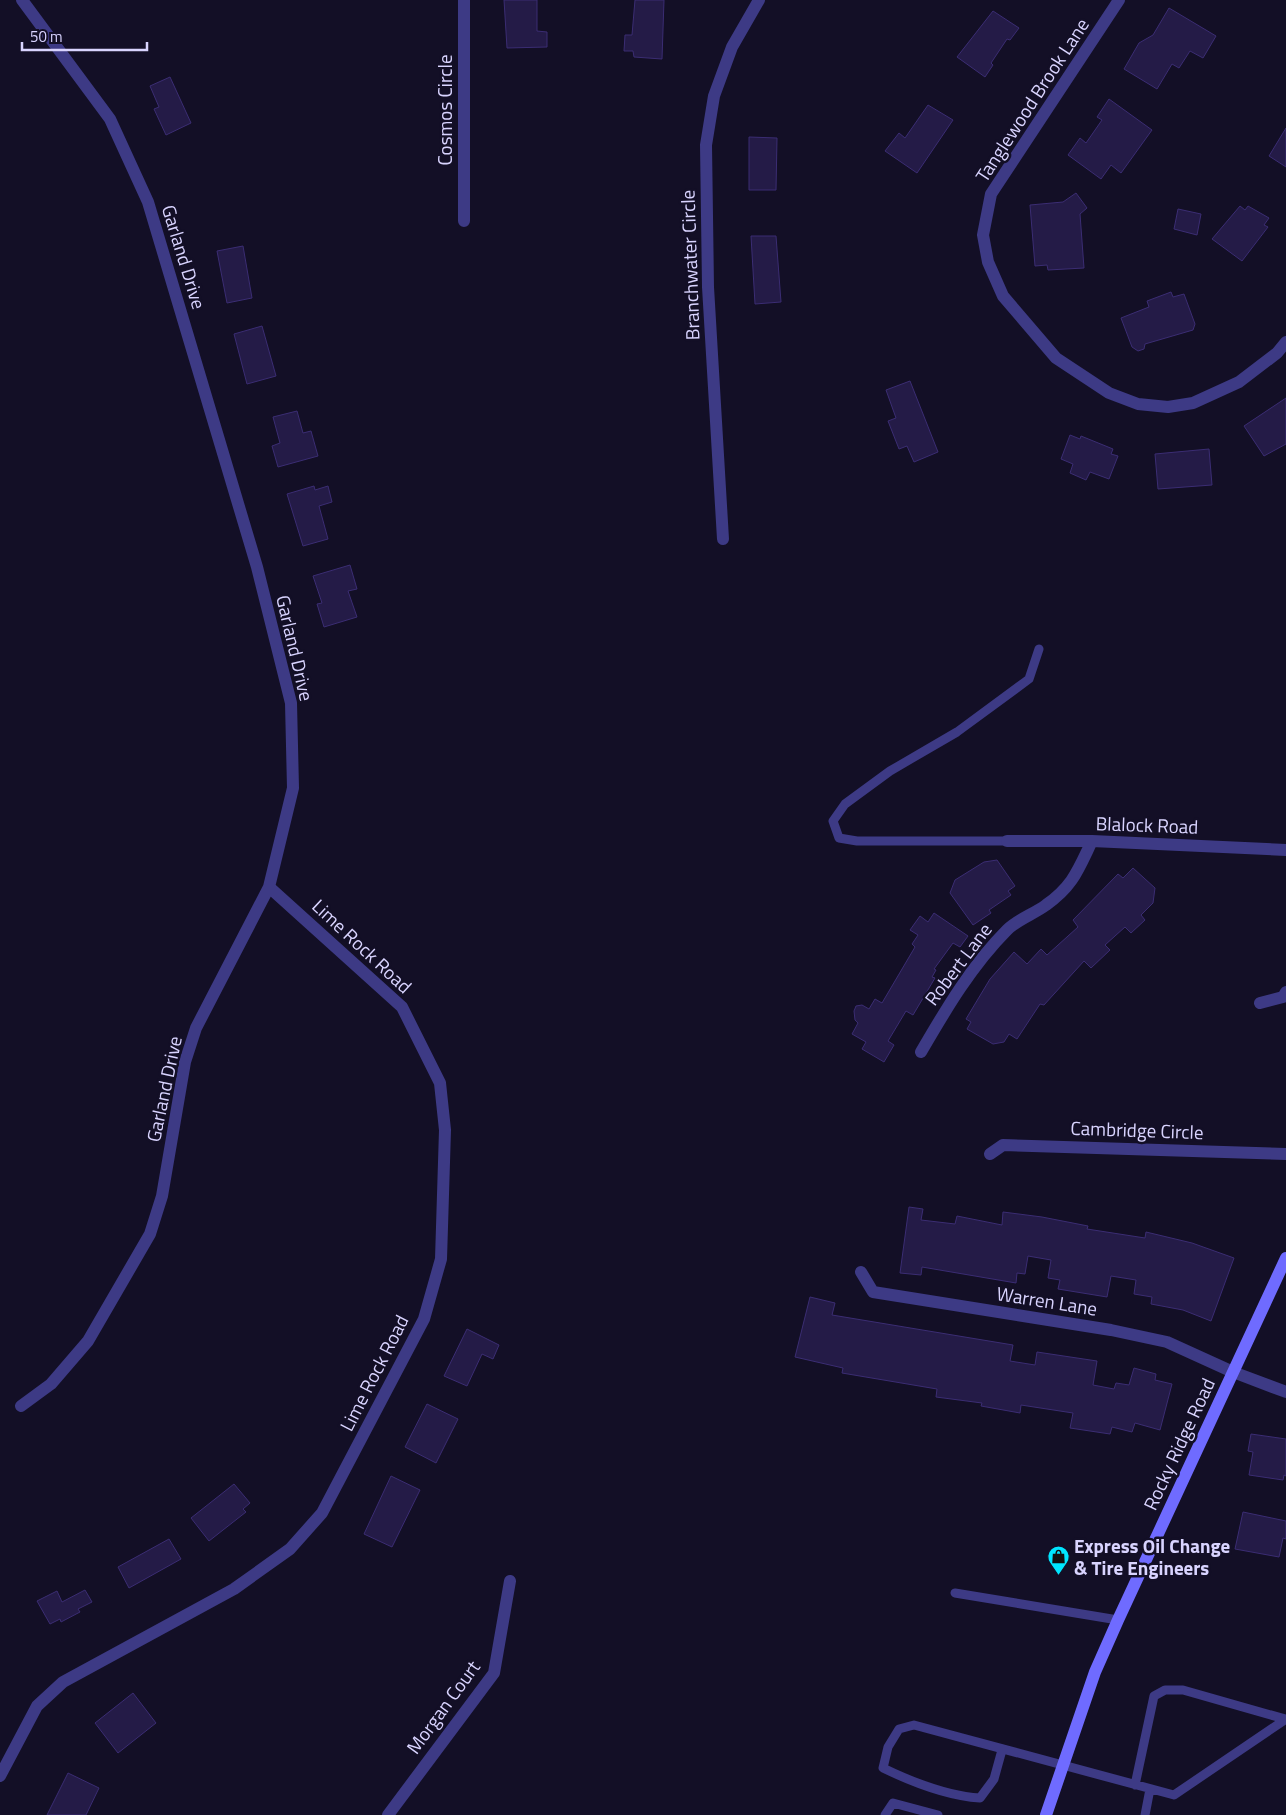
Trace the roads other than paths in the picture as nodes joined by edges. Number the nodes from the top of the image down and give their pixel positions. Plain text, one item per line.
1 (22, 0) edge
2 (464, 0) edge
3 (759, 0) edge
4 (1119, 0) edge
5 (464, 221) dead end
6 (1286, 342) edge
7 (723, 539) dead end
8 (1039, 649) dead end
9 (1007, 841) joint
10 (1092, 841) junction
11 (1286, 850) edge
12 (269, 887) junction
13 (1286, 992) edge
14 (1260, 1003) dead end
15 (921, 1052) dead end
16 (990, 1154) dead end
17 (1286, 1154) edge
18 (1286, 1258) edge
19 (861, 1272) dead end
20 (1233, 1372) junction
21 (1286, 1392) edge
22 (21, 1406) dead end
23 (510, 1581) dead end
24 (955, 1593) dead end
25 (1118, 1620) junction
26 (1286, 1719) edge
27 (1002, 1750) junction
28 (1062, 1767) junction
29 (0, 1776) edge
30 (1135, 1785) junction
31 (1150, 1789) junction
32 (388, 1815) edge
33 (884, 1815) edge
34 (938, 1815) edge
35 (1046, 1815) edge
36 (1145, 1815) edge

1 - 12 street, Garland Drive
2 - 5 street, Cosmos Circle
3 - 7 street, Branchwater Circle
4 - 6 street, Tanglewood Brook Lane
8 - 9 lane
9 - 10 street, Blalock Road
10 - 11 street, Blalock Road
10 - 15 street, Robert Lane
12 - 22 street, Garland Drive
12 - 29 street, Lime Rock Road
13 - 14 street
16 - 17 street, Cambridge Circle
18 - 20 main road, Rocky Ridge Road
19 - 20 street, Warren Lane
20 - 21 street, Warren Lane
20 - 25 main road, Rocky Ridge Road
23 - 32 street, Morgan Court
24 - 25 lane
25 - 28 main road, Rocky Ridge Road
26 - 30 lane
26 - 31 lane
27 - 27 lane
27 - 28 lane
28 - 30 lane
28 - 35 main road, Rocky Ridge Road
30 - 31 lane
31 - 36 lane
33 - 34 lane

